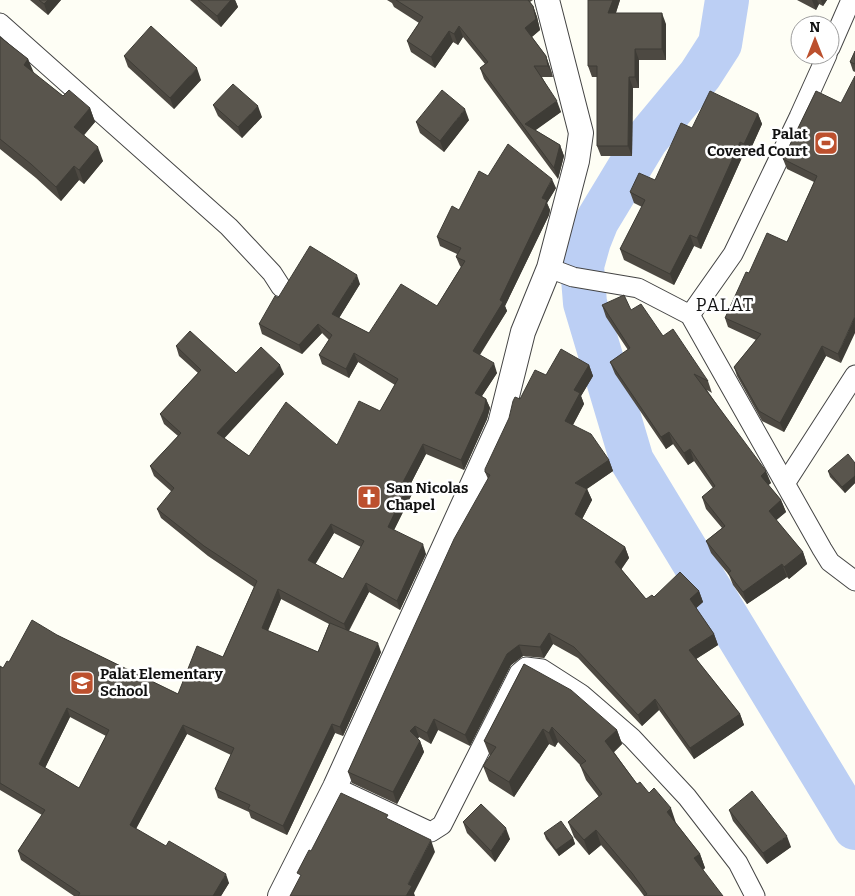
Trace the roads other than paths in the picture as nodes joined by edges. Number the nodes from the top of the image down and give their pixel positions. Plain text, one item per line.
1 (547, 0) edge
2 (851, 0) edge
3 (0, 23) edge
4 (840, 25) edge
5 (823, 65) edge
6 (549, 268) junction
7 (281, 287) dead end
8 (690, 315) junction
9 (855, 375) edge
10 (786, 482) junction
11 (855, 581) edge
12 (335, 786) junction
13 (280, 896) edge
14 (755, 896) edge

1 - 6 street
2 - 4 street
3 - 7 street
5 - 8 street
6 - 8 street
6 - 12 street
8 - 10 street
9 - 10 street
10 - 11 street
12 - 13 street
12 - 14 street

